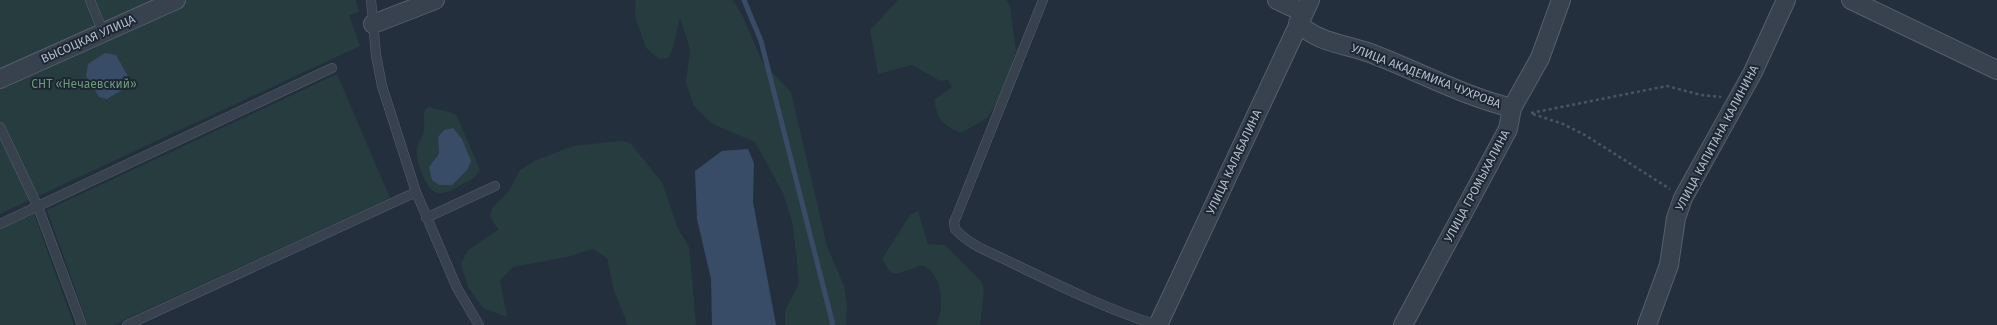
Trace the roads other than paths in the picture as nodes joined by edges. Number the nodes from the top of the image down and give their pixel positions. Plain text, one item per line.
1 (90, 0) edge
2 (176, 0) edge
3 (371, 0) edge
4 (435, 0) edge
5 (1043, 0) edge
6 (1278, 0) edge
7 (1561, 0) edge
8 (1786, 0) edge
9 (1851, 0) edge
10 (1304, 12) edge
11 (373, 24) junction
12 (103, 32) junction
13 (332, 68) dead end
14 (1997, 70) edge
15 (0, 79) edge
16 (1512, 108) junction
17 (0, 127) edge
18 (495, 186) dead end
19 (416, 192) junction
20 (38, 207) junction
21 (426, 218) junction
22 (0, 224) edge
23 (82, 325) edge
24 (127, 325) edge
25 (479, 325) edge
26 (1157, 325) edge
27 (1403, 325) edge
28 (1647, 325) edge

1 - 12 lane
2 - 12 street, ВЫСОЦКАЯ УЛИЦА
3 - 11 lane
4 - 11 street
5 - 26 lane
6 - 10 street, УЛИЦА АКАДЕМИКА ЧУХРОВА
7 - 16 street, УЛИЦА ГРОМЫХАЛИНА
8 - 28 street, УЛИЦА КАПИТАНА КАЛИНИНА
9 - 14 street
10 - 16 street, УЛИЦА АКАДЕМИКА ЧУХРОВА
10 - 26 street, УЛИЦА КАЛАБАЛИНА
11 - 19 lane
12 - 15 street, ВЫСОЦКАЯ УЛИЦА
13 - 20 lane
16 - 27 street, УЛИЦА ГРОМЫХАЛИНА
17 - 20 lane
18 - 21 lane
19 - 21 lane
19 - 24 lane
20 - 22 lane
20 - 23 lane
21 - 25 lane

